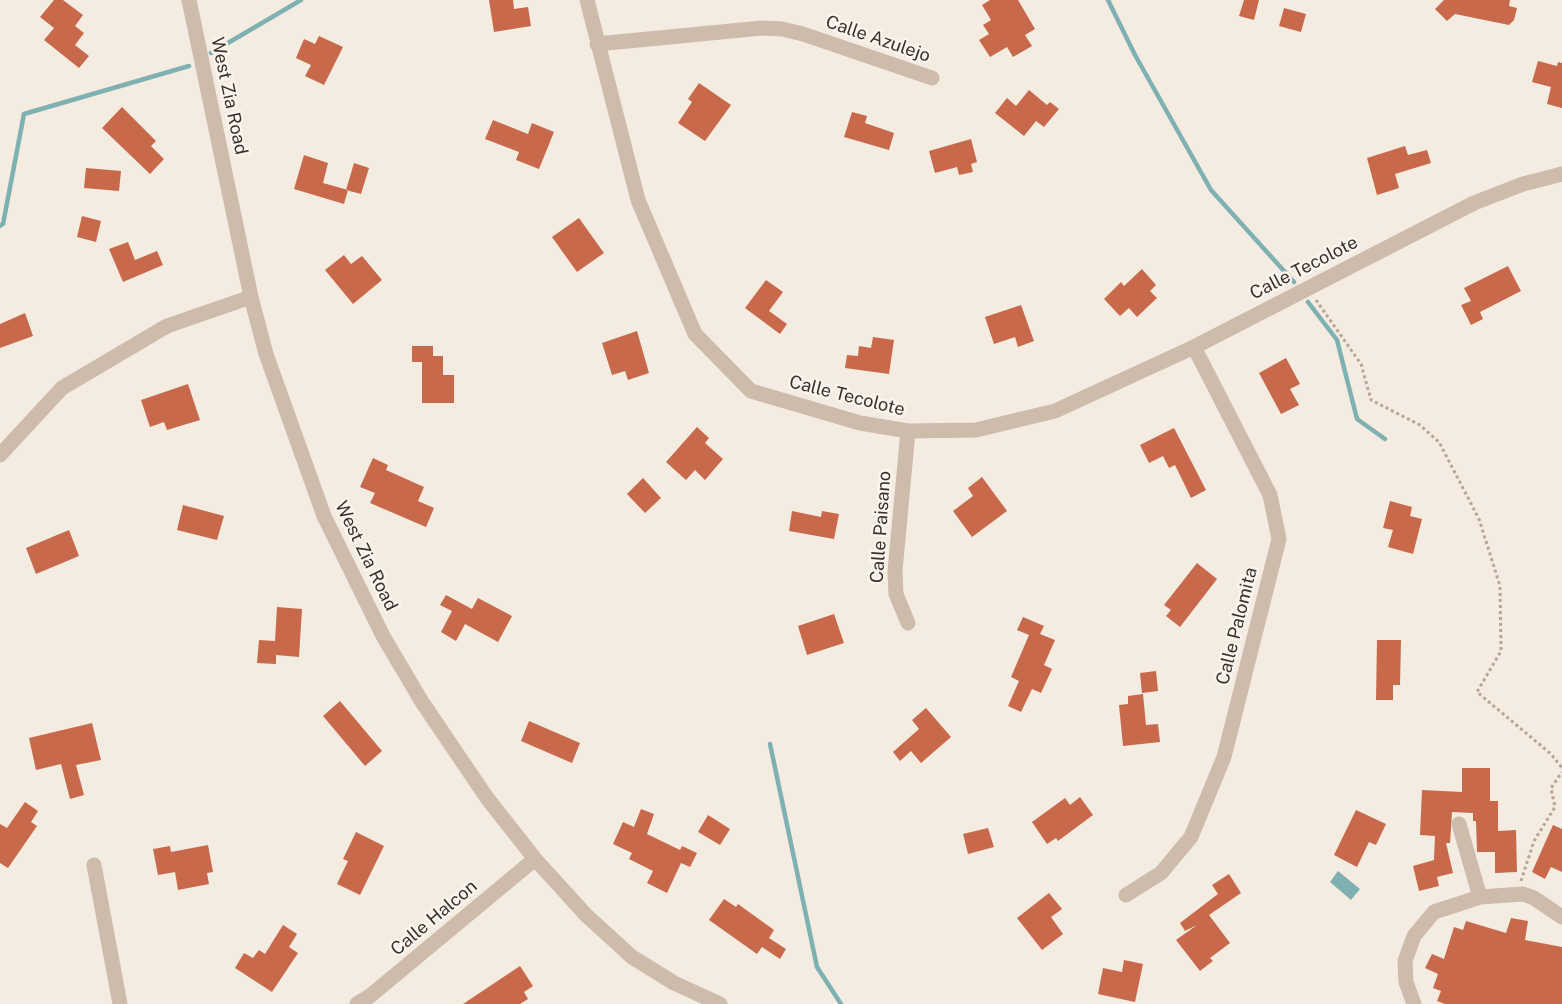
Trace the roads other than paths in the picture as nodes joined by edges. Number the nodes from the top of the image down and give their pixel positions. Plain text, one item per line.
1 (189, 0) edge
2 (587, 0) edge
3 (597, 44) junction
4 (932, 78) dead end
5 (1562, 174) edge
6 (251, 297) junction
7 (1194, 347) junction
8 (908, 431) junction
9 (0, 455) edge
10 (908, 623) dead end
11 (1459, 825) dead end
12 (535, 859) junction
13 (94, 865) dead end
14 (1126, 895) dead end
15 (1480, 897) junction
16 (1562, 917) edge
17 (120, 1004) edge
18 (357, 1004) edge
19 (720, 1004) edge
20 (1414, 1004) edge

1 - 6 street, West Zia Road
2 - 3 street, Calle Tecolote
3 - 4 street, Calle Azulejo
3 - 8 street, Calle Tecolote
5 - 7 street, Calle Tecolote
6 - 9 street
6 - 12 street, West Zia Road
7 - 8 street, Calle Tecolote
7 - 14 street, Calle Palomita
8 - 10 street, Calle Paisano
11 - 15 street
12 - 18 street, Calle Halcon
12 - 19 street, West Zia Road
13 - 17 street
15 - 16 street
15 - 20 street

